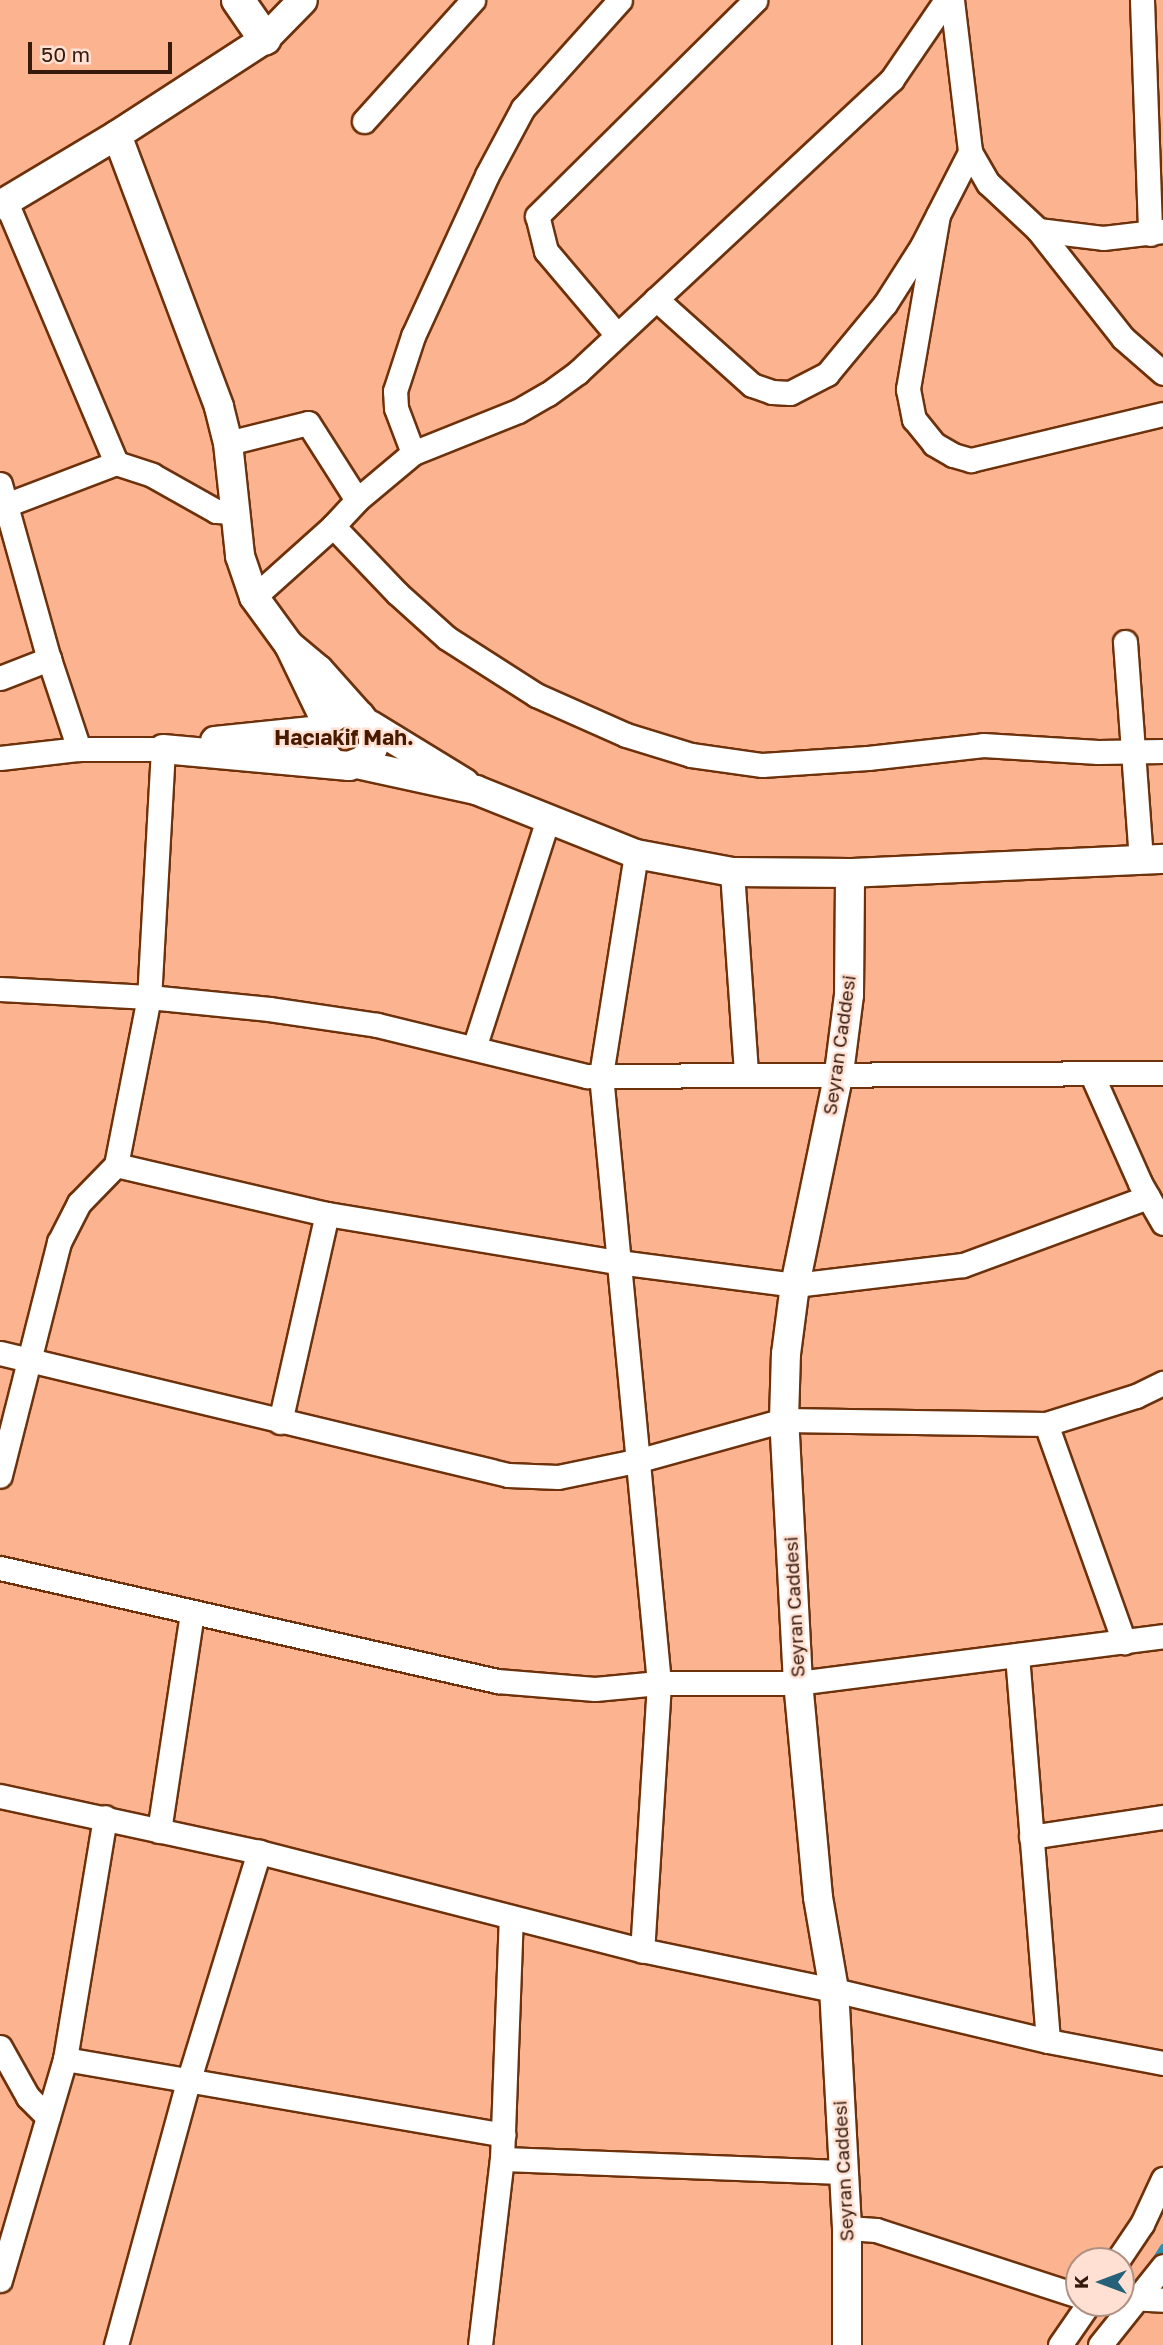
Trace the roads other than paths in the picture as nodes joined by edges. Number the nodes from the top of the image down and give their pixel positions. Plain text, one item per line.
1 (238, 0) edge
2 (303, 0) edge
3 (473, 0) edge
4 (620, 0) edge
5 (755, 0) edge
6 (946, 0) edge
7 (951, 0) edge
8 (1142, 0) edge
9 (265, 39) junction
10 (364, 121) dead end
11 (117, 135) junction
12 (970, 152) junction
13 (3, 203) edge
14 (938, 215) junction
15 (1038, 230) junction
16 (1156, 232) edge
17 (656, 299) junction
18 (617, 335) junction
19 (1163, 373) edge
20 (1163, 414) edge
21 (228, 443) junction
22 (413, 453) junction
23 (116, 463) junction
24 (3, 494) edge
25 (357, 500) junction
26 (234, 512) junction
27 (333, 526) junction
28 (254, 597) junction
29 (1125, 642) dead end
30 (289, 645) junction
31 (49, 659) junction
32 (0, 678) edge
33 (365, 720) junction
34 (324, 726) junction
35 (79, 748) junction
36 (163, 749) junction
37 (1163, 751) edge
38 (1132, 752) junction
39 (0, 758) edge
40 (345, 764) junction
41 (476, 790) junction
42 (548, 819) junction
43 (636, 854) junction
44 (1152, 860) edge
45 (732, 872) junction
46 (850, 873) junction
47 (0, 989) edge
48 (149, 997) junction
49 (474, 1048) junction
50 (839, 1073) junction
51 (1163, 1073) edge
52 (746, 1074) junction
53 (601, 1075) junction
54 (1092, 1075) junction
55 (116, 1165) junction
56 (1148, 1197) junction
57 (327, 1214) junction
58 (1163, 1223) edge
59 (618, 1262) junction
60 (795, 1285) junction
61 (0, 1353) edge
62 (28, 1360) junction
63 (1163, 1383) edge
64 (784, 1420) junction
65 (280, 1422) junction
66 (1046, 1424) junction
67 (640, 1460) junction
68 (0, 1476) edge
69 (0, 1568) edge
70 (192, 1612) junction
71 (1124, 1642) junction
72 (1162, 1642) edge
73 (1017, 1655) junction
74 (659, 1682) junction
75 (798, 1682) junction
76 (6, 1802) edge
77 (105, 1817) junction
78 (1163, 1817) edge
79 (159, 1830) junction
80 (1031, 1837) junction
81 (259, 1853) junction
82 (511, 1917) junction
83 (642, 1950) junction
84 (834, 1990) junction
85 (1048, 2041) junction
86 (0, 2047) edge
87 (65, 2059) junction
88 (1163, 2063) edge
89 (190, 2079) junction
90 (48, 2117) junction
91 (503, 2135) junction
92 (502, 2159) junction
93 (843, 2172) junction
94 (1163, 2179) edge
95 (848, 2228) junction
96 (1126, 2247) edge
97 (1163, 2266) edge
98 (0, 2280) edge
99 (1065, 2291) edge
100 (1135, 2292) edge
101 (1135, 2298) edge
102 (1163, 2300) edge
103 (1079, 2317) edge
104 (1117, 2317) edge
105 (116, 2345) edge
106 (480, 2345) edge
107 (847, 2345) edge
108 (1060, 2345) edge
109 (1100, 2345) edge

1 - 9 main road
2 - 9 street
3 - 10 street
4 - 22 street
5 - 18 street
6 - 17 street
7 - 12 street
8 - 16 street
9 - 11 street
11 - 13 street
11 - 21 street
12 - 14 street
12 - 15 street
13 - 23 street
14 - 17 street
14 - 20 street
15 - 16 street
15 - 19 street
17 - 18 street
18 - 22 street
21 - 25 street
21 - 26 street
22 - 25 street
23 - 24 street
23 - 26 street
24 - 31 street
25 - 27 street
26 - 28 street
27 - 28 street
27 - 38 street
28 - 30 street
29 - 38 street
30 - 33 street
30 - 34 street
31 - 32 street
31 - 35 street
33 - 34 street
33 - 40 street
33 - 41 street
34 - 36 street
34 - 40 street
35 - 36 street
35 - 39 street
36 - 40 street
36 - 48 street
37 - 38 street
38 - 44 street
40 - 41 street
41 - 42 street
42 - 43 street
42 - 49 street
43 - 45 street
43 - 53 street
44 - 46 street
45 - 46 street
45 - 52 street
46 - 50 street, Seyran Caddesi
47 - 48 street
48 - 49 street
48 - 55 street
49 - 53 street
50 - 52 street
50 - 54 street
50 - 60 street, Seyran Caddesi
51 - 54 street
52 - 53 street
53 - 59 street
54 - 56 street
55 - 57 street
55 - 62 street
56 - 58 street
56 - 60 street
57 - 59 street
57 - 65 street
59 - 60 street
59 - 67 street
60 - 64 street, Seyran Caddesi
61 - 62 street
62 - 65 street
62 - 68 street
63 - 66 street
64 - 66 street
64 - 67 street
64 - 75 street, Seyran Caddesi
65 - 67 street
66 - 71 street
67 - 74 street
69 - 70 street
70 - 74 street
70 - 79 street
71 - 72 street
71 - 73 street
73 - 75 street
73 - 80 street
74 - 75 street
74 - 83 street
75 - 84 street, Seyran Caddesi
76 - 77 street
77 - 79 street
77 - 87 street
78 - 80 street
79 - 81 street
80 - 85 street
81 - 82 street
81 - 89 street
82 - 83 street
82 - 91 street
83 - 84 street
84 - 85 street
84 - 93 street, Seyran Caddesi
85 - 88 street
86 - 90 street
87 - 89 street
87 - 90 street
89 - 91 street
89 - 105 street
90 - 98 street
91 - 92 street
92 - 93 street
92 - 106 street
93 - 95 street, Seyran Caddesi
94 - 96 street
95 - 99 street
95 - 107 street, Seyran Caddesi
97 - 100 street
101 - 102 street
103 - 108 street
104 - 109 street

